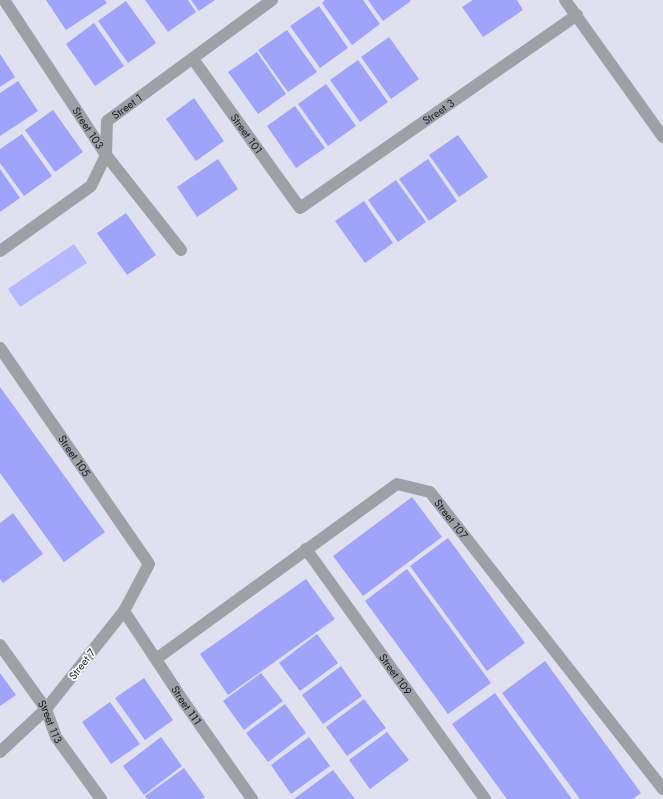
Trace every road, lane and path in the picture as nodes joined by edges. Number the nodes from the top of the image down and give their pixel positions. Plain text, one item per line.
1 (4, 0) edge
2 (272, 0) edge
3 (565, 0) edge
4 (577, 15) junction
5 (193, 59) junction
6 (663, 137) edge
7 (106, 156) junction
8 (300, 208) joint
9 (180, 250) dead end
10 (0, 251) edge
11 (0, 348) edge
12 (306, 549) junction
13 (148, 564) joint
14 (124, 610) junction
15 (0, 644) edge
16 (156, 659) junction
17 (46, 709) junction
18 (0, 752) edge
19 (663, 789) edge
20 (100, 799) edge
21 (252, 799) edge
22 (485, 799) edge

1 - 7 street, Street 103
2 - 5 street, Street 1
3 - 4 street
4 - 6 street
4 - 8 street, Street 3
5 - 7 street, Street 1
5 - 8 street, Street 101
7 - 9 street, Street 103
7 - 10 street, Street 1
11 - 13 street, Street 105
12 - 16 street, Street 107
12 - 19 street, Street 107
12 - 22 street, Street 109
13 - 14 street, Street 7
14 - 16 street, Street 111
14 - 17 street, Street 7
15 - 17 street, Street 113
16 - 21 street, Street 111
17 - 18 street, Street 7
17 - 20 street, Street 113

